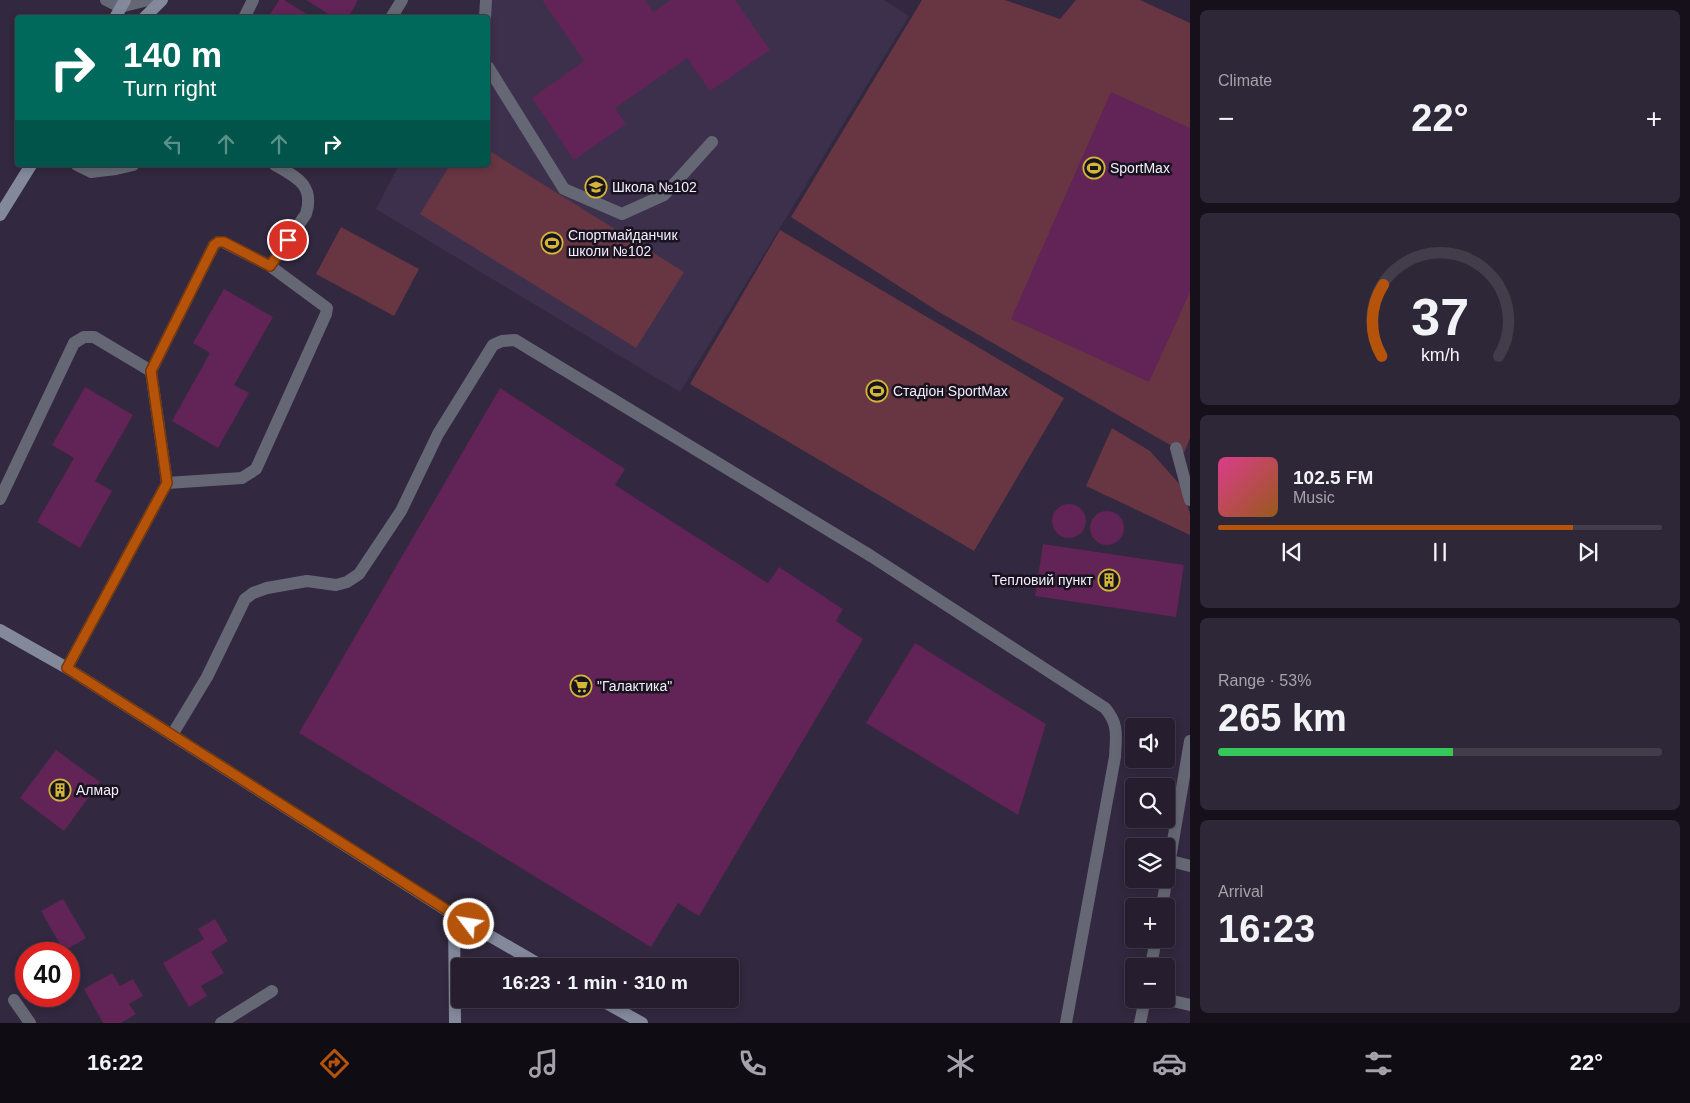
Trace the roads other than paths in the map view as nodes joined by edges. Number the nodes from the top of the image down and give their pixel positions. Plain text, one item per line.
1 (106, 0) edge
2 (148, 0) edge
3 (162, 0) edge
4 (253, 0) edge
5 (402, 0) edge
6 (486, 0) edge
7 (120, 8) edge
8 (147, 15) edge
9 (246, 15) edge
10 (393, 15) edge
11 (485, 15) edge
12 (490, 70) edge
13 (712, 142) dead end
14 (30, 167) edge
15 (81, 167) edge
16 (124, 167) edge
17 (278, 167) edge
18 (0, 215) edge
19 (270, 266) junction
20 (151, 371) junction
21 (1176, 448) dead end
22 (167, 483) junction
23 (0, 499) edge
24 (1190, 500) edge
25 (0, 630) edge
26 (67, 668) junction
27 (172, 735) junction
28 (1190, 741) edge
29 (1175, 838) edge
30 (1175, 862) edge
31 (1190, 866) edge
32 (454, 916) junction
33 (528, 958) edge
34 (272, 991) dead end
35 (14, 1000) dead end
36 (1175, 1002) edge
37 (1190, 1006) edge
38 (615, 1008) edge
39 (1143, 1008) edge
40 (30, 1023) edge
41 (221, 1023) edge
42 (455, 1023) edge
43 (642, 1023) edge
44 (1066, 1023) edge
45 (1140, 1023) edge

1 - 7 lane
2 - 7 lane
3 - 8 street
4 - 9 lane
5 - 10 lane
6 - 11 lane
12 - 13 lane
14 - 18 street
15 - 16 lane
17 - 19 lane
19 - 20 lane
19 - 22 lane
20 - 22 lane
20 - 23 lane
21 - 24 lane
22 - 26 lane
25 - 26 street
26 - 27 street
27 - 32 street
27 - 44 lane
28 - 29 lane
30 - 31 lane
32 - 33 street
32 - 42 street
34 - 41 lane
35 - 40 lane
36 - 37 lane
38 - 43 street
39 - 45 lane

